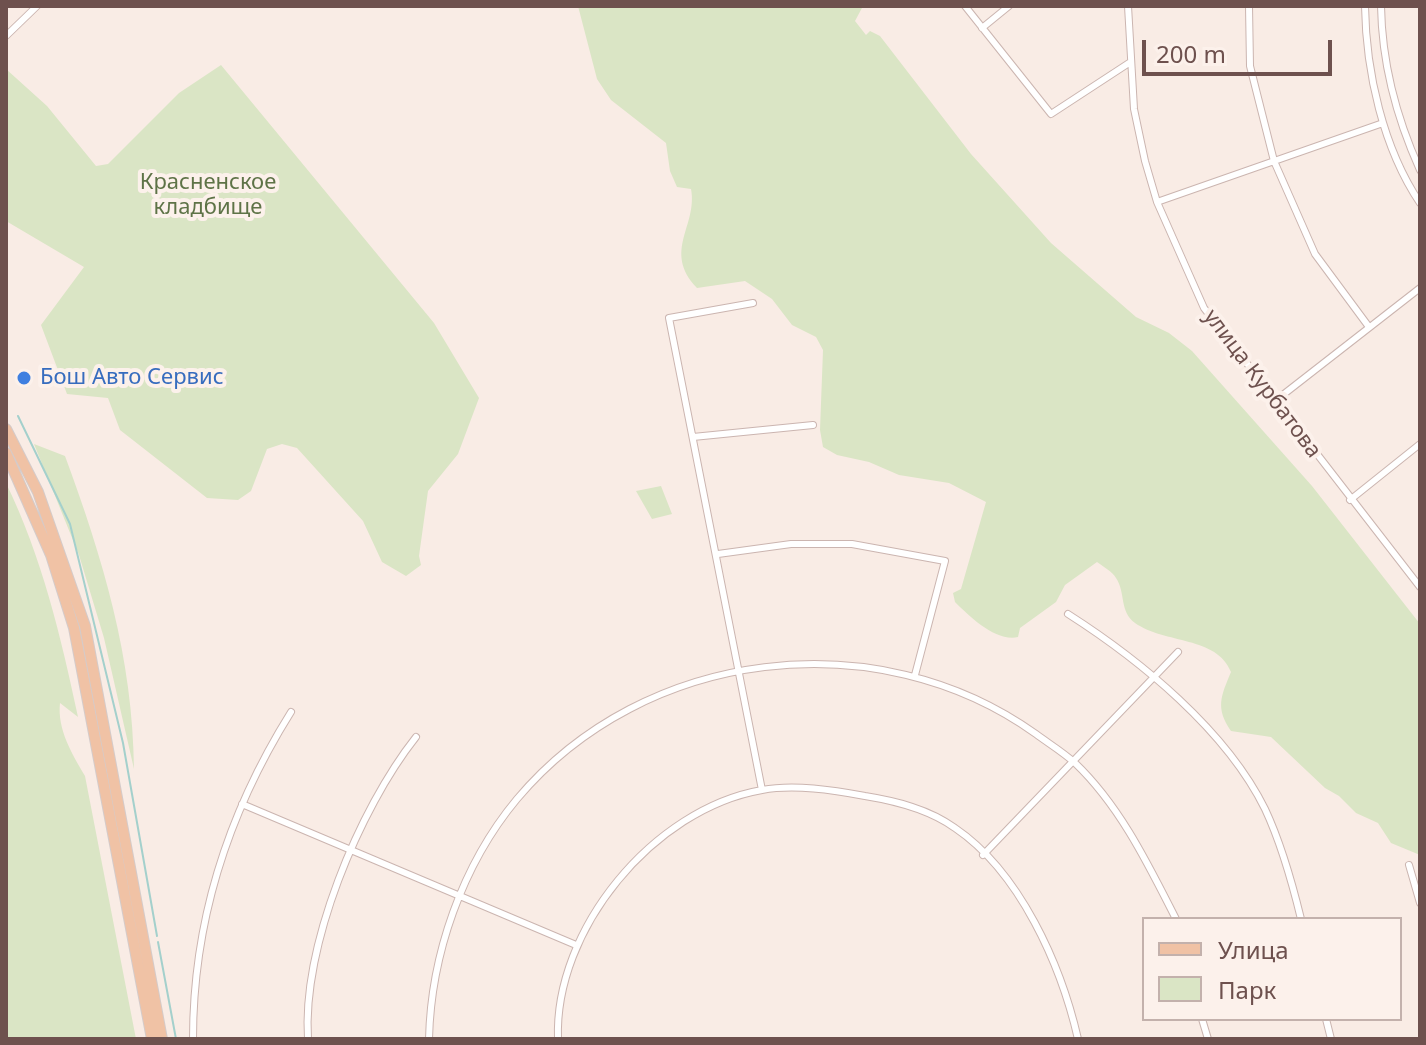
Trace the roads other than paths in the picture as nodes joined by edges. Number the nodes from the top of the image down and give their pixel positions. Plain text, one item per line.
1 (37, 6) edge
2 (965, 6) edge
3 (1009, 6) edge
4 (1128, 6) edge
5 (1249, 6) edge
6 (1365, 6) edge
7 (1381, 6) edge
8 (982, 28) junction
9 (6, 36) edge
10 (1129, 63) junction
11 (1383, 123) junction
12 (1274, 161) junction
13 (1420, 170) edge
14 (1157, 202) junction
15 (1420, 203) edge
16 (1420, 288) edge
17 (753, 303) dead end
18 (1369, 327) junction
19 (1275, 401) junction
20 (813, 425) dead end
21 (6, 429) edge
22 (693, 437) junction
23 (1420, 444) edge
24 (6, 453) edge
25 (1350, 500) junction
26 (718, 554) junction
27 (1420, 587) edge
28 (1068, 614) dead end
29 (1178, 652) dead end
30 (740, 670) junction
31 (915, 675) junction
32 (1155, 678) junction
33 (291, 712) dead end
34 (416, 737) dead end
35 (1075, 763) junction
36 (762, 790) junction
37 (242, 804) junction
38 (351, 847) junction
39 (983, 855) junction
40 (1409, 865) dead end
41 (459, 895) junction
42 (1420, 903) edge
43 (1175, 917) edge
44 (1300, 917) edge
45 (576, 945) junction
46 (152, 1039) edge
47 (162, 1039) edge
48 (193, 1039) edge
49 (308, 1039) edge
50 (429, 1039) edge
51 (558, 1039) edge
52 (1078, 1039) edge

1 - 9 street
2 - 8 street
3 - 8 street
4 - 10 street, улица Курбатова
5 - 12 street
6 - 11 street
7 - 13 street
8 - 10 street
10 - 14 street, улица Курбатова
11 - 12 street
11 - 15 street
12 - 14 street
12 - 18 street
14 - 19 street, улица Курбатова
16 - 18 street
17 - 22 street
18 - 19 street
19 - 25 street, улица Курбатова
20 - 22 street
21 - 47 main road
22 - 26 street
23 - 25 street
24 - 46 main road
25 - 27 street, улица Курбатова
26 - 30 street
26 - 31 street
28 - 32 street
29 - 32 street
30 - 31 street
30 - 36 street
30 - 41 street
31 - 35 street
32 - 35 street
32 - 44 street
33 - 37 street
34 - 38 street
35 - 39 street
35 - 43 street
36 - 39 street
36 - 45 street
37 - 38 street
37 - 48 street
38 - 41 street
38 - 49 street
39 - 52 street
40 - 42 street
41 - 45 street
41 - 50 street
45 - 51 street

